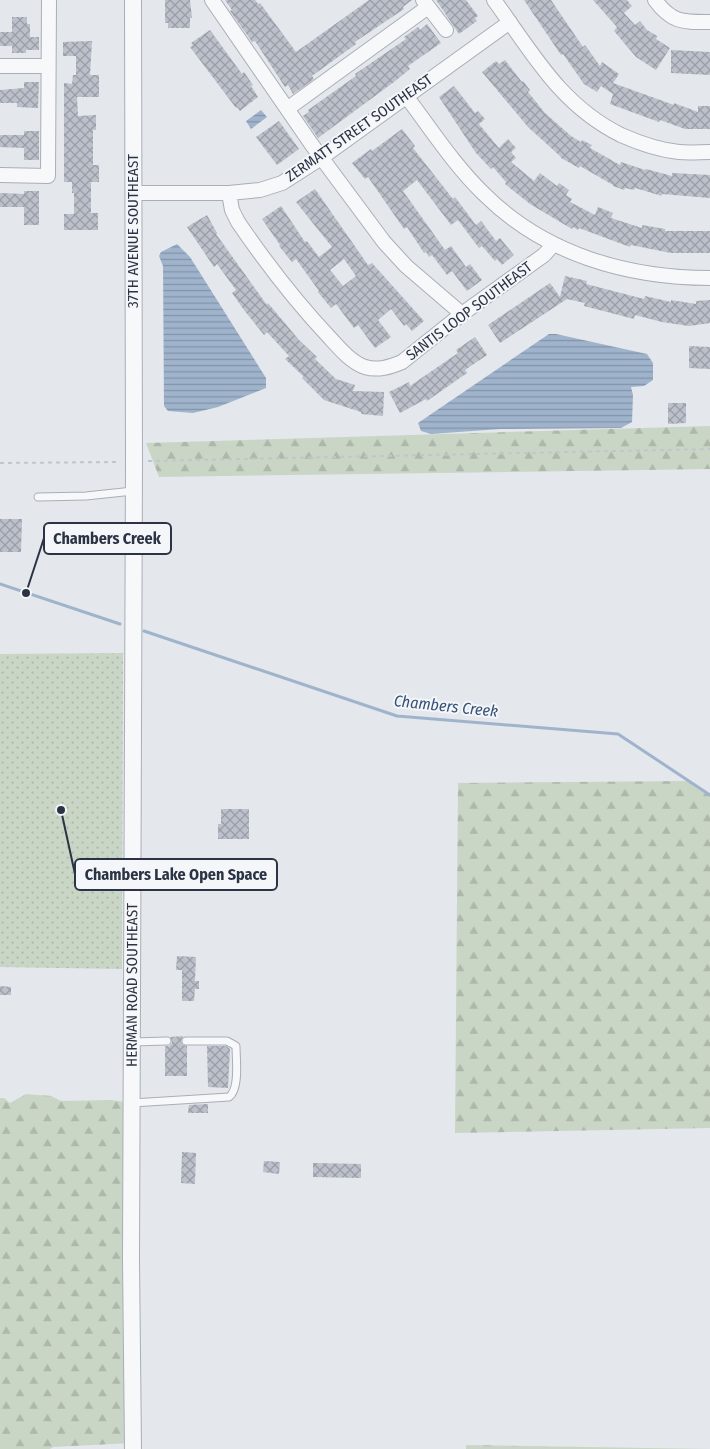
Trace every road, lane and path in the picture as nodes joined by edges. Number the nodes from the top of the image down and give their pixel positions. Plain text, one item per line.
1 (49, 0) edge
2 (133, 0) edge
3 (212, 0) edge
4 (494, 0) edge
5 (655, 0) edge
6 (425, 3) edge
7 (510, 22) junction
8 (710, 22) edge
9 (446, 30) dead end
10 (0, 66) edge
11 (48, 66) junction
12 (406, 96) junction
13 (287, 109) junction
14 (710, 152) edge
15 (317, 153) junction
16 (0, 175) edge
17 (133, 193) junction
18 (229, 193) junction
19 (553, 245) junction
20 (710, 278) edge
21 (462, 314) junction
22 (710, 449) edge
23 (133, 462) junction
24 (0, 463) edge
25 (133, 491) junction
26 (38, 497) dead end
27 (167, 1041) dead end
28 (186, 1041) dead end
29 (132, 1042) junction
30 (131, 1103) junction
31 (132, 1449) edge

1 - 11 street
2 - 17 street, 37TH AVENUE SOUTHEAST
3 - 13 street
4 - 7 street
5 - 8 street
6 - 9 street
6 - 13 street
7 - 12 street, ZERMATT STREET SOUTHEAST
7 - 14 street
10 - 11 street
11 - 16 street
12 - 15 street, ZERMATT STREET SOUTHEAST
12 - 19 street
13 - 15 street
15 - 18 street, ZERMATT STREET SOUTHEAST
15 - 21 street
17 - 18 street, ZERMATT STREET SOUTHEAST
17 - 23 street, 37TH AVENUE SOUTHEAST
18 - 21 street, SANTIS LOOP SOUTHEAST
19 - 20 street
19 - 21 street, SANTIS LOOP SOUTHEAST
22 - 23 path
23 - 24 path
23 - 25 street, HERMAN ROAD SOUTHEAST
25 - 26 lane
25 - 29 street, HERMAN ROAD SOUTHEAST
27 - 29 lane
28 - 30 lane
29 - 30 street, HERMAN ROAD SOUTHEAST
30 - 31 street, HERMAN ROAD SOUTHEAST

